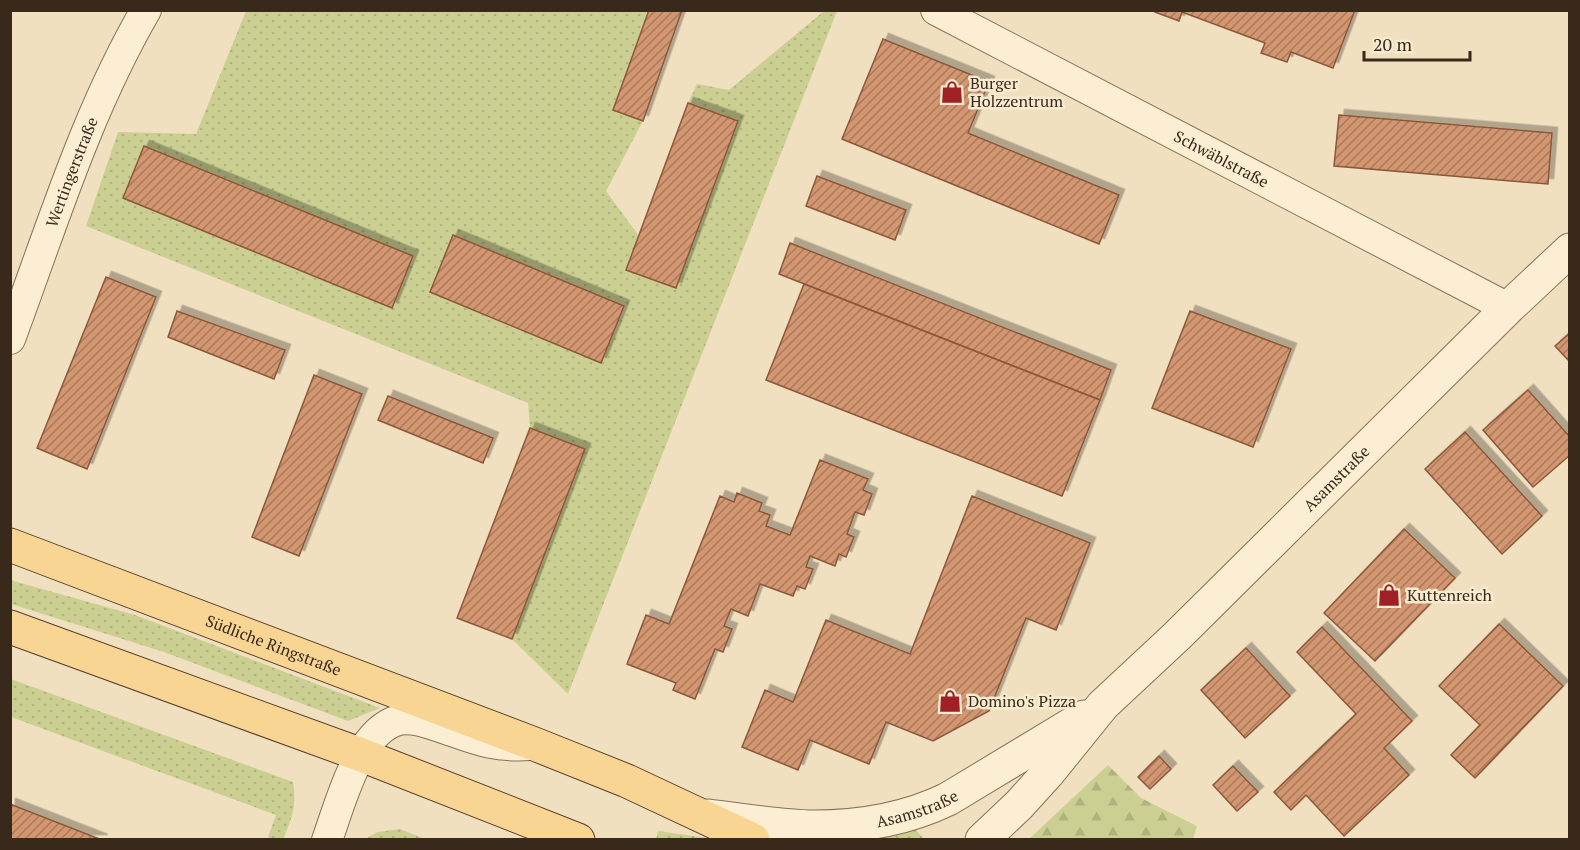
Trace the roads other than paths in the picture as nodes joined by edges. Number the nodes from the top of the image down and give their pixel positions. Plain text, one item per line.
1 (146, 10) edge
2 (936, 10) edge
3 (1569, 250) edge
4 (1508, 308) junction
5 (10, 339) edge
6 (10, 544) edge
7 (10, 627) edge
8 (1103, 705) junction
9 (537, 745) junction
10 (359, 754) junction
11 (706, 816) junction
12 (327, 840) edge
13 (578, 840) edge
14 (753, 840) edge
15 (982, 840) edge

1 - 5 street, Wertingerstraße
2 - 4 street, Schwäblstraße
3 - 4 street, Asamstraße
4 - 8 street, Asamstraße
6 - 9 main road, Südliche Ringstraße
7 - 10 main road
8 - 11 street, Asamstraße
8 - 15 street, Asamstraße
9 - 10 street, Südliche Ringstraße
9 - 11 main road, Südliche Ringstraße
10 - 12 street
10 - 13 main road
11 - 14 main road, Südliche Ringstraße

